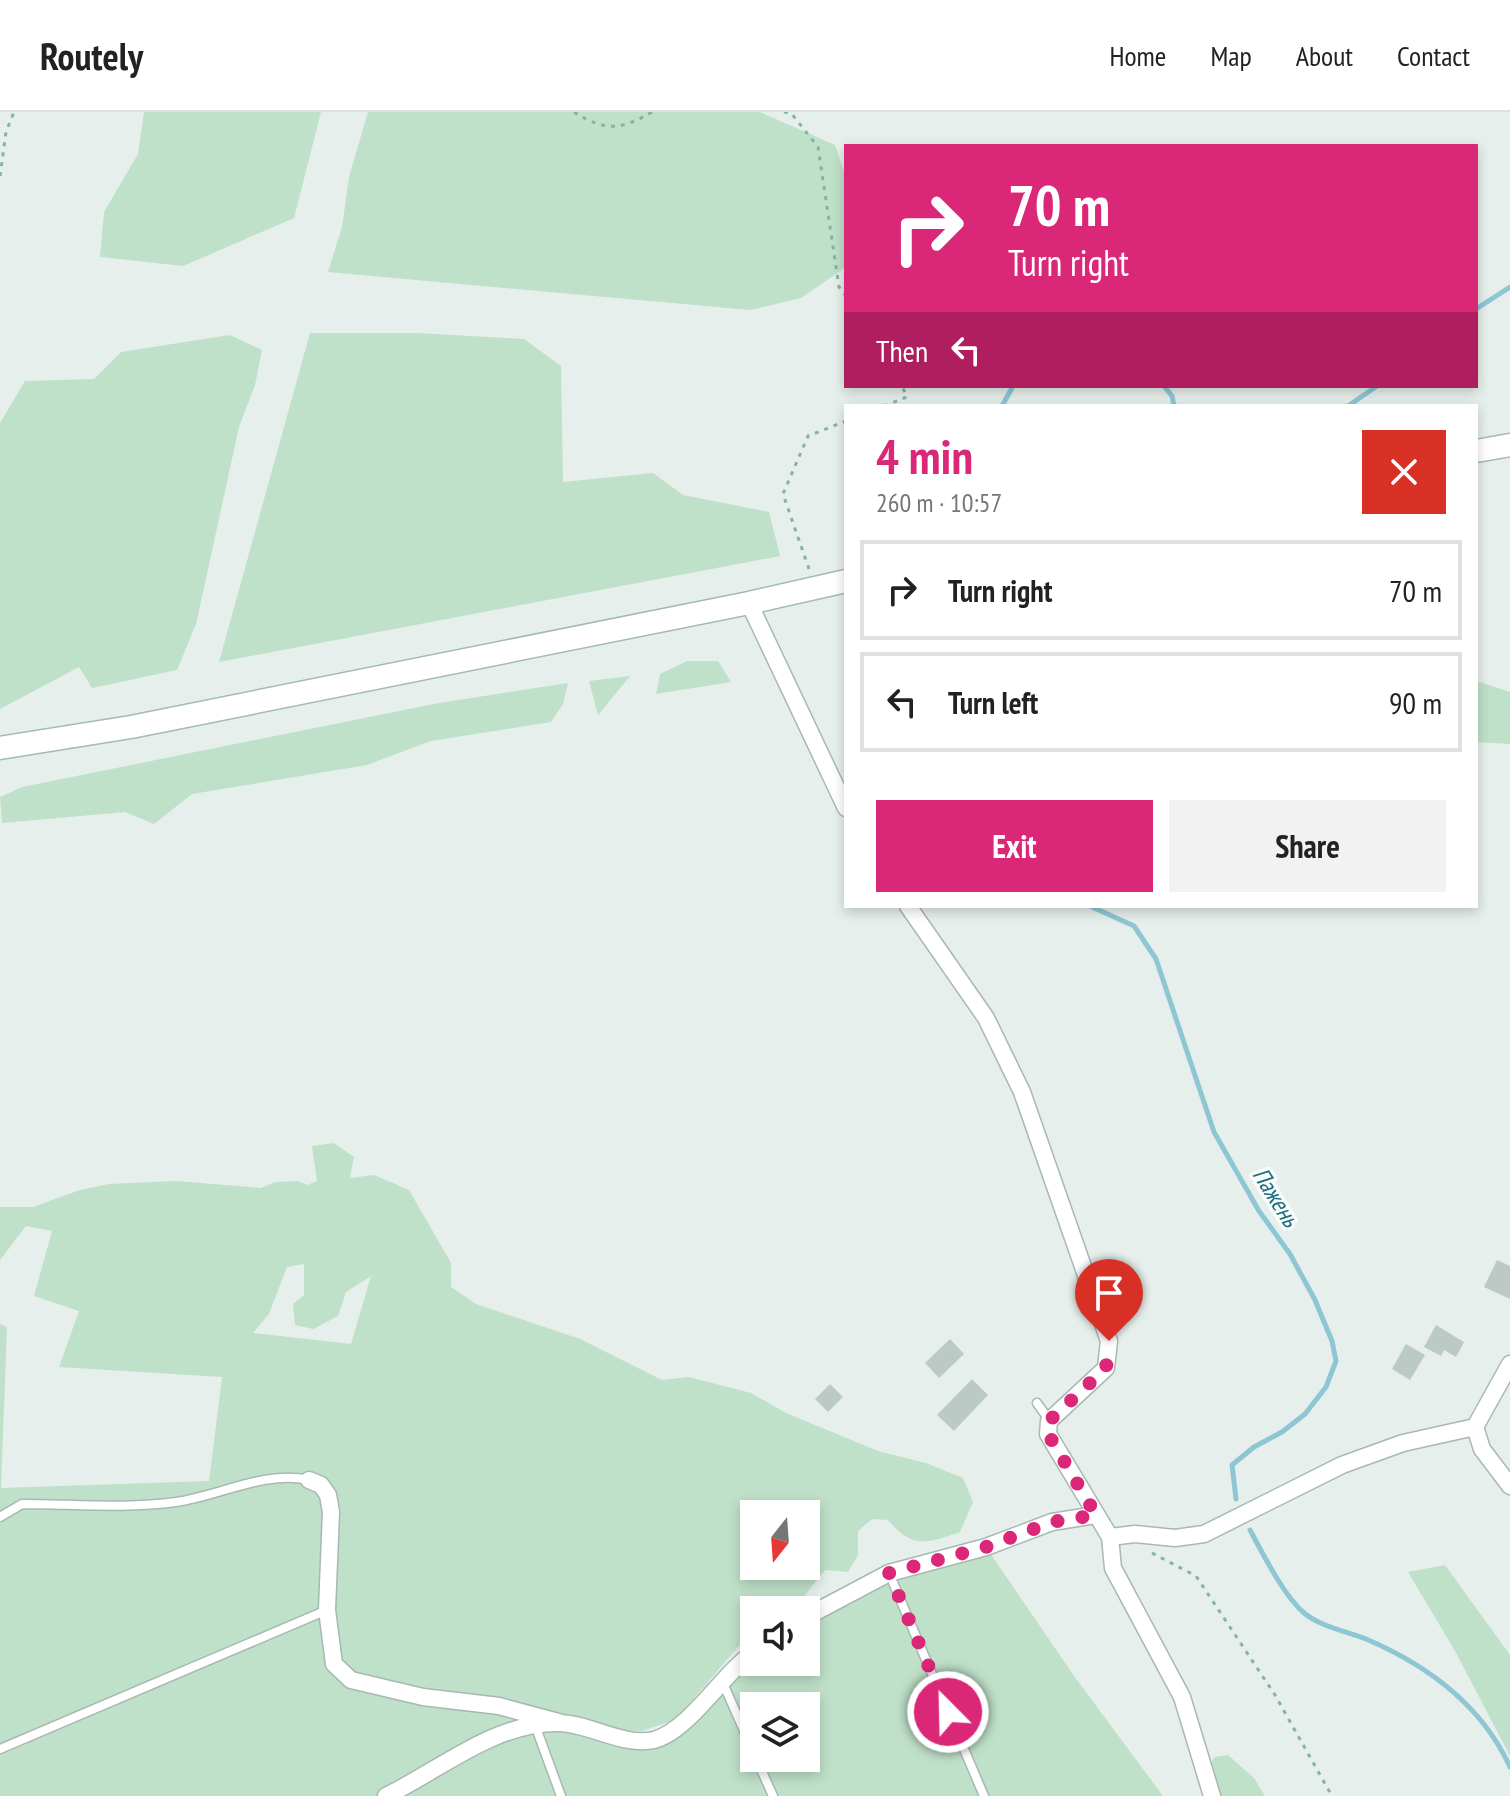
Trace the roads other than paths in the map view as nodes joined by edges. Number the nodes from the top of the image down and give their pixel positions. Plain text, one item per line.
1 (1510, 445) edge
2 (1478, 451) edge
3 (844, 581) edge
4 (749, 603) junction
5 (0, 748) edge
6 (844, 804) edge
7 (909, 908) edge
8 (1510, 1364) edge
9 (1037, 1403) dead end
10 (1049, 1421) junction
11 (1475, 1427) junction
12 (309, 1480) joint
13 (1510, 1486) edge
14 (1096, 1515) junction
15 (0, 1517) edge
16 (1110, 1537) junction
17 (889, 1573) junction
18 (327, 1610) junction
19 (820, 1610) edge
20 (740, 1662) edge
21 (722, 1681) junction
22 (740, 1722) edge
23 (562, 1723) junction
24 (535, 1724) junction
25 (0, 1749) edge
26 (762, 1772) edge
27 (386, 1796) edge
28 (561, 1796) edge
29 (773, 1796) edge
30 (984, 1796) edge
31 (1212, 1796) edge

1 - 2 street
3 - 4 street
4 - 5 street
4 - 6 street
7 - 10 street
8 - 11 street
9 - 10 lane
10 - 14 street
11 - 13 street
11 - 16 street
12 - 15 lane
12 - 18 street
14 - 16 street
14 - 17 street
16 - 31 street
17 - 19 street
17 - 30 lane
18 - 23 street
18 - 25 lane
20 - 21 street
21 - 22 lane
21 - 23 street
23 - 24 street
24 - 27 street
24 - 28 lane
26 - 29 lane

